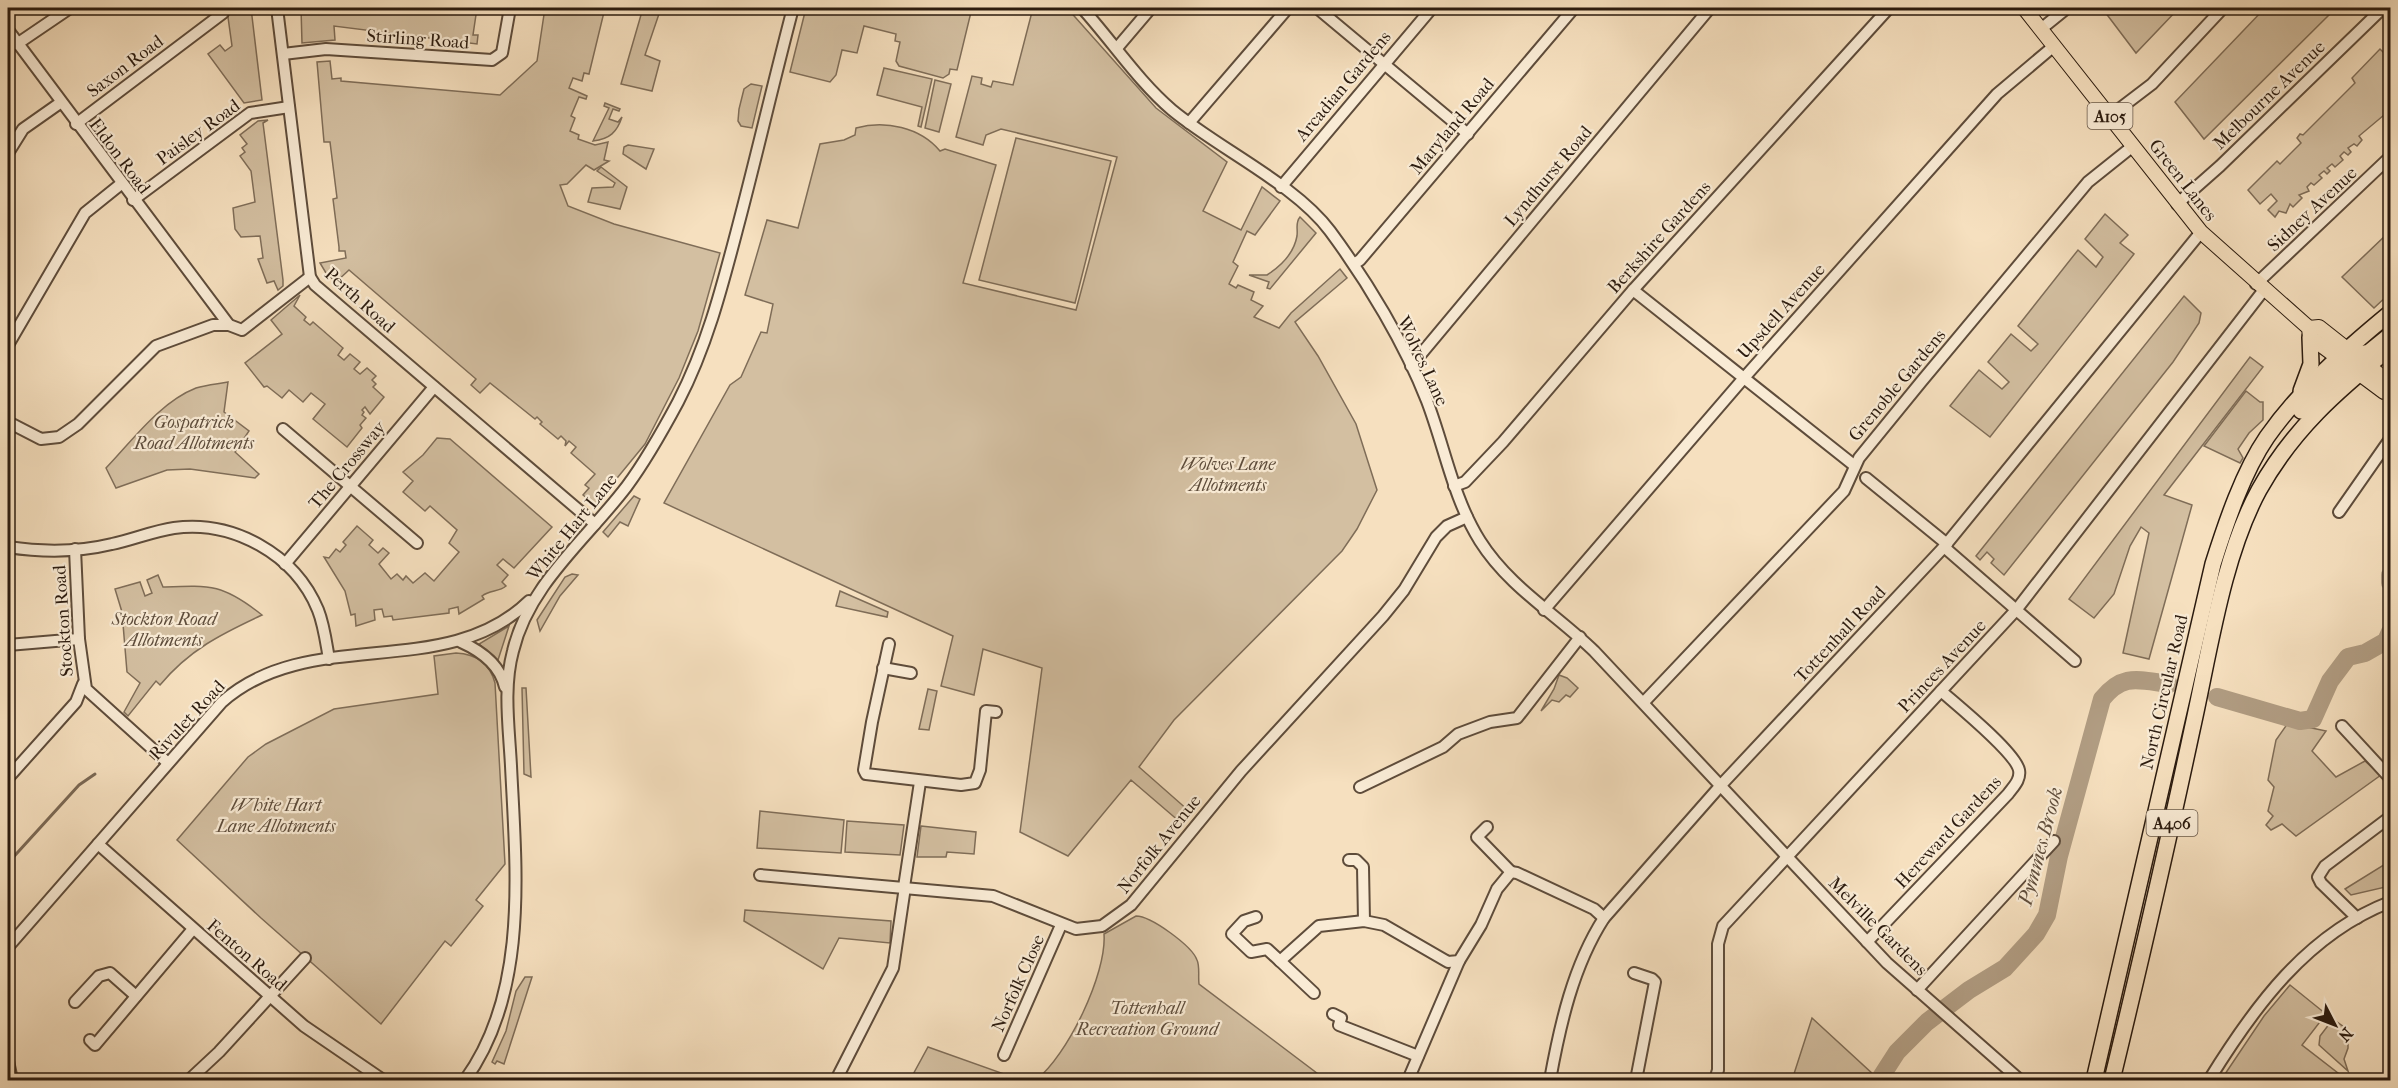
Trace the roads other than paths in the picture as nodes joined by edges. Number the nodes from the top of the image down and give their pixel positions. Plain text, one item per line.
1 (70, 8) edge
2 (277, 8) edge
3 (510, 8) edge
4 (793, 8) edge
5 (1082, 8) edge
6 (1151, 8) edge
7 (1288, 8) edge
8 (1317, 8) edge
9 (1432, 8) edge
10 (1574, 8) edge
11 (1710, 8) edge
12 (1889, 8) edge
13 (2024, 8) edge
14 (2067, 8) edge
15 (2223, 8) edge
16 (2383, 8) edge
17 (223, 13) dead end
18 (2042, 29) junction
19 (8, 30) edge
20 (17, 44) junction
21 (2054, 46) junction
22 (1117, 48) junction
23 (283, 54) junction
24 (1384, 64) junction
25 (60, 103) junction
26 (290, 107) junction
27 (2110, 116) junction
28 (1189, 123) junction
29 (76, 124) junction
30 (1468, 134) junction
31 (2133, 146) junction
32 (8, 153) edge
33 (2391, 157) edge
34 (121, 184) junction
35 (1281, 187) junction
36 (133, 200) junction
37 (2177, 204) junction
38 (2200, 232) junction
39 (1354, 264) junction
40 (310, 277) junction
41 (2259, 287) junction
42 (1633, 290) junction
43 (209, 299) junction
44 (2391, 313) edge
45 (229, 325) junction
46 (201, 329) junction
47 (2309, 332) junction
48 (2391, 335) edge
49 (8, 345) edge
50 (2391, 348) edge
51 (2354, 362) junction
52 (1411, 366) junction
53 (1743, 379) junction
54 (2391, 382) edge
55 (434, 387) junction
56 (2390, 390) edge
57 (2300, 397) junction
58 (8, 422) edge
59 (283, 429) dead end
60 (2391, 439) edge
61 (1855, 466) junction
62 (1866, 478) dead end
63 (2246, 478) junction
64 (351, 486) junction
65 (1454, 486) junction
66 (2339, 512) dead end
67 (1467, 517) junction
68 (595, 524) junction
69 (417, 543) dead end
70 (1946, 545) junction
71 (8, 546) edge
72 (75, 549) junction
73 (285, 564) junction
74 (544, 585) junction
75 (2017, 609) junction
76 (1544, 610) junction
77 (1580, 637) junction
78 (79, 639) junction
79 (461, 642) junction
80 (889, 644) dead end
81 (8, 645) edge
82 (329, 659) junction
83 (2075, 661) dead end
84 (883, 668) junction
85 (911, 674) dead end
86 (84, 681) junction
87 (1941, 691) junction
88 (507, 693) junction
89 (93, 698) junction
90 (76, 702) junction
91 (1644, 702) junction
92 (996, 712) dead end
93 (2342, 726) dead end
94 (168, 763) junction
95 (8, 778) edge
96 (2391, 778) edge
97 (920, 782) junction
98 (1722, 784) junction
99 (1360, 786) dead end
100 (2391, 817) edge
101 (1487, 827) dead end
102 (2054, 841) dead end
103 (98, 844) junction
104 (1787, 855) junction
105 (1349, 860) dead end
106 (1511, 872) junction
107 (760, 875) dead end
108 (904, 887) junction
109 (2391, 902) edge
110 (1256, 917) dead end
111 (1604, 918) junction
112 (2357, 918) junction
113 (1364, 921) junction
114 (1061, 925) junction
115 (193, 929) junction
116 (1867, 942) junction
117 (8, 947) edge
118 (305, 958) dead end
119 (1280, 961) junction
120 (1459, 961) junction
121 (1634, 973) dead end
122 (1917, 990) junction
123 (1314, 993) dead end
124 (136, 996) junction
125 (270, 997) junction
126 (75, 1002) dead end
127 (1333, 1014) dead end
128 (90, 1040) dead end
129 (1004, 1055) dead end
130 (1418, 1056) junction
131 (8, 1061) edge
132 (12, 1080) edge
133 (189, 1080) edge
134 (382, 1080) edge
135 (465, 1080) edge
136 (836, 1080) edge
137 (1408, 1080) edge
138 (1550, 1080) edge
139 (1636, 1080) edge
140 (1715, 1080) edge
141 (2020, 1080) edge
142 (2094, 1080) edge
143 (2112, 1080) edge
144 (2209, 1080) edge

1 - 20 street
2 - 23 street, Perth Road
3 - 23 street, Stirling Road
4 - 68 street, White Hart Lane
5 - 22 street, Wolves Lane
6 - 22 street
7 - 28 street
8 - 24 street
9 - 24 street, Arcadian Gardens
10 - 30 street, Maryland Road
11 - 52 street, Lyndhurst Road
12 - 42 street, Berkshire Gardens
13 - 18 main road, Green Lanes / A105
14 - 18 street
15 - 27 street
16 - 37 street, Melbourne Avenue
17 - 29 street, Saxon Road
18 - 21 main road, Green Lanes / A105
19 - 20 street, Eldon Road
20 - 25 street, Eldon Road
21 - 27 main road, Green Lanes / A105
21 - 53 street, Upsdell Avenue
22 - 28 street, Wolves Lane
23 - 26 street, Perth Road
24 - 30 street
24 - 35 street, Arcadian Gardens
25 - 29 street, Eldon Road
25 - 32 street
26 - 36 street, Paisley Road
26 - 40 street, Perth Road
27 - 31 main road, Green Lanes / A105
28 - 35 street, Wolves Lane
29 - 34 street, Eldon Road
30 - 39 street, Maryland Road
31 - 37 main road, Green Lanes / A105
31 - 61 street, Grenoble Gardens
33 - 41 street, Sidney Avenue
34 - 36 street, Eldon Road
34 - 49 street
35 - 39 street, Wolves Lane
36 - 43 street, Eldon Road
37 - 38 main road, Green Lanes / A105
38 - 41 main road, Green Lanes / A105
38 - 70 street, Tottenhall Road
39 - 52 street, Wolves Lane
40 - 45 street
40 - 55 street, Perth Road
41 - 47 main road, Green Lanes / A105
41 - 75 street, Princes Avenue
42 - 53 street
42 - 65 street, Berkshire Gardens
43 - 45 street, Eldon Road
43 - 46 street, Eldon Road
44 - 51 highway, A406
45 - 46 street
46 - 58 street
47 - 51 main road, Green Lanes / A105
47 - 57 highway, A406
48 - 51 highway, A406
50 - 51 highway, A406
51 - 54 main road, Green Lanes / A105
51 - 56 main road, Green Lanes / A105
51 - 57 highway, North Circular Road / A406
51 - 63 highway, A406
51 - 143 highway, North Circular Road / A406
52 - 65 street, Wolves Lane
53 - 61 street
53 - 76 street, Upsdell Avenue
55 - 64 street, The Crossway
55 - 68 street, Perth Road
57 - 63 highway, North Circular Road / A406
59 - 64 street
60 - 66 street
61 - 91 street, Grenoble Gardens
62 - 70 street
63 - 142 highway, North Circular Road / A406
64 - 69 street
64 - 73 street, The Crossway
65 - 67 street, Wolves Lane
67 - 76 street, Wolves Lane
67 - 114 street, Norfolk Avenue
68 - 74 street, White Hart Lane
70 - 75 street
70 - 98 street, Tottenhall Road
71 - 72 street
72 - 73 street
72 - 78 street, Stockton Road
73 - 82 street
74 - 79 street, Rivulet Road
74 - 88 street, White Hart Lane
75 - 83 street
75 - 87 street, Princes Avenue
76 - 77 street, Wolves Lane
77 - 91 street, Wolves Lane
77 - 99 street
78 - 81 street
78 - 86 street, Stockton Road
79 - 82 street, Rivulet Road
79 - 88 street
80 - 84 street
82 - 94 street, Rivulet Road
84 - 85 street
84 - 97 street
86 - 89 street, Stockton Road
86 - 90 street
87 - 104 street, Princes Avenue
87 - 116 street, Hereward Gardens
88 - 135 street, White Hart Lane
89 - 90 street
89 - 94 street, Stockton Road
90 - 95 street
91 - 98 street, Wolves Lane
92 - 97 street
93 - 96 street
94 - 103 street, Rivulet Road
97 - 108 street
98 - 104 street, Melville Gardens
98 - 111 street, Tottenhall Road
100 - 112 street
101 - 106 street
102 - 122 street
103 - 115 street, Fenton Road
103 - 117 street, Rivulet Road
104 - 116 street, Melville Gardens
104 - 140 street, Princes Avenue
105 - 113 street
106 - 111 street
106 - 120 street
107 - 108 street, Norfolk Avenue
108 - 114 street, Norfolk Avenue
108 - 136 street
109 - 112 street
110 - 119 street
111 - 138 street, Tottenhall Road
112 - 144 street
113 - 119 street
113 - 120 street
114 - 129 street, Norfolk Close
115 - 124 street
115 - 125 street, Fenton Road
116 - 122 street, Melville Gardens
118 - 125 street
119 - 123 street
120 - 130 street
121 - 139 street
122 - 141 street, Melville Gardens
124 - 126 street
124 - 128 street
125 - 133 street
125 - 134 street, Fenton Road
127 - 130 street
130 - 137 street
131 - 132 street

